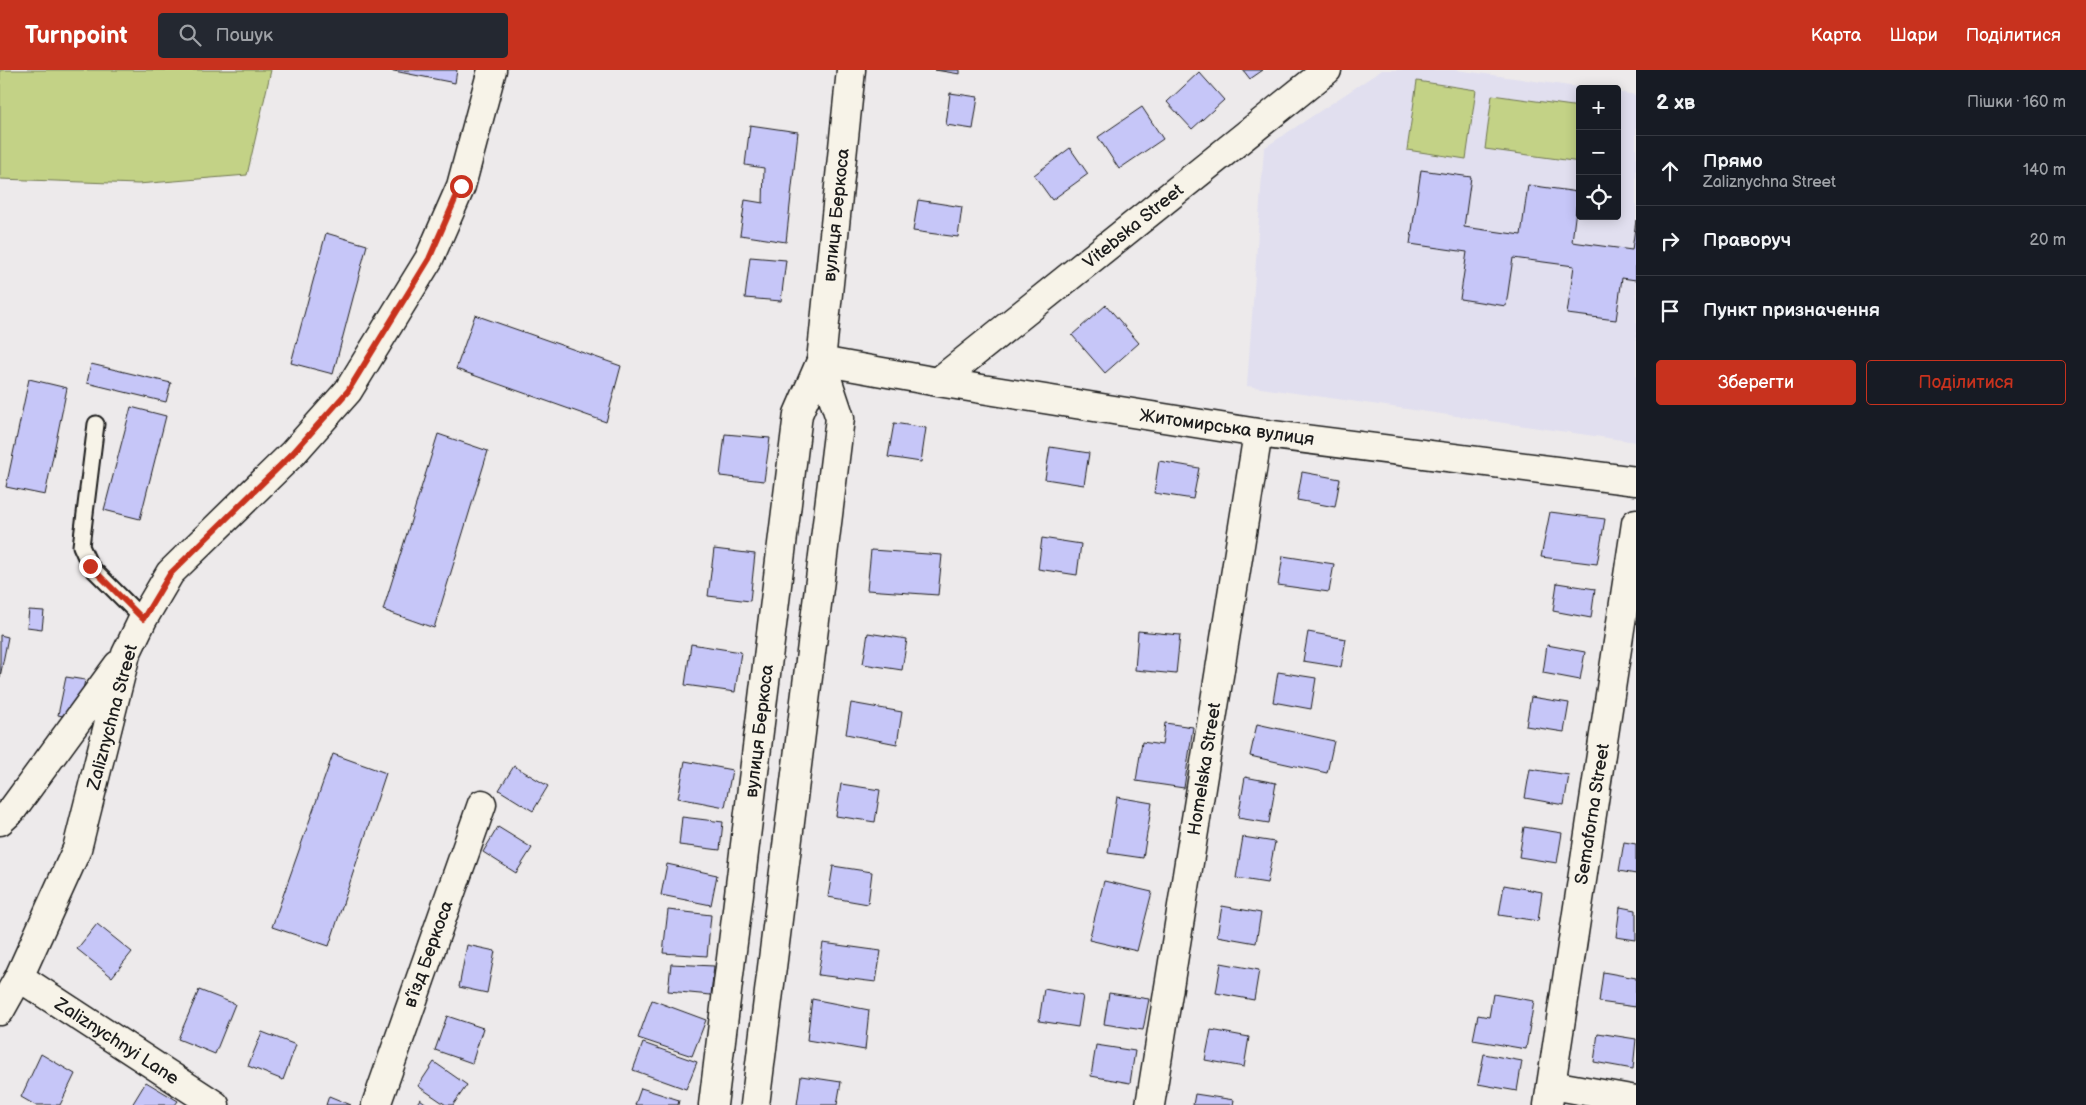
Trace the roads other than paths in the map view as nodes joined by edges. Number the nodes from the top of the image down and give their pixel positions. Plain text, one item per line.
1 (492, 70) edge
2 (850, 70) edge
3 (1327, 70) edge
4 (820, 361) junction
5 (938, 382) junction
6 (96, 424) dead end
7 (1258, 433) junction
8 (1636, 481) edge
9 (1636, 523) edge
10 (143, 619) junction
11 (126, 654) junction
12 (482, 804) dead end
13 (0, 821) edge
14 (19, 977) junction
15 (0, 1011) edge
16 (1550, 1095) edge
17 (1636, 1100) edge
18 (215, 1105) edge
19 (376, 1105) edge
20 (713, 1105) edge
21 (755, 1105) edge
22 (1150, 1105) edge

1 - 10 street, Zaliznychna Street
2 - 4 street, вулиця Беркоса
3 - 5 street, Vitebska Street
4 - 5 street, Житомирська вулиця
4 - 20 street, вулиця Беркоса
4 - 21 street, вулиця Беркоса
5 - 7 street, Житомирська вулиця
6 - 10 lane
7 - 8 street, Житомирська вулиця
7 - 22 street, Homelska Street
9 - 16 street, Semaforna Street
10 - 11 street, Zaliznychna Street
11 - 13 street
11 - 14 street, Zaliznychna Street
12 - 19 street, в’їзд Беркоса
14 - 15 street, Zaliznychna Street
14 - 18 street, Zaliznychnyi Lane
16 - 17 street

